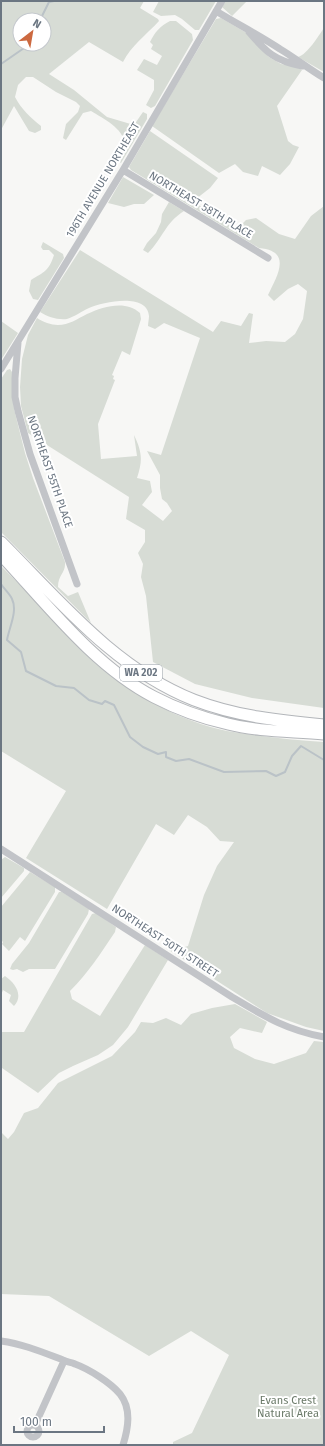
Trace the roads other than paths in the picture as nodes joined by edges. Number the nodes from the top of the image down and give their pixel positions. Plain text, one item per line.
1 (222, 1) edge
2 (216, 11) junction
3 (248, 30) junction
4 (304, 66) junction
5 (324, 78) edge
6 (122, 170) junction
7 (268, 258) dead end
8 (18, 341) junction
9 (1, 368) edge
10 (1, 542) edge
11 (1, 555) edge
12 (77, 584) dead end
13 (324, 725) edge
14 (324, 734) edge
15 (1, 850) edge
16 (324, 1037) edge
17 (1, 1341) edge
18 (64, 1361) junction
19 (35, 1425) dead end
20 (124, 1445) edge

1 - 2 street, 196TH AVENUE NORTHEAST
2 - 3 street
2 - 6 street, 196TH AVENUE NORTHEAST
3 - 4 street
3 - 4 street
4 - 5 street
6 - 7 street, NORTHEAST 58TH PLACE
6 - 8 street, 196TH AVENUE NORTHEAST
8 - 9 street, 196TH AVENUE NORTHEAST
8 - 12 street, NORTHEAST 55TH PLACE
10 - 13 main road, WA 202
11 - 14 main road, WA 202
15 - 16 street, NORTHEAST 50TH STREET
17 - 18 street
18 - 19 street
18 - 20 street

